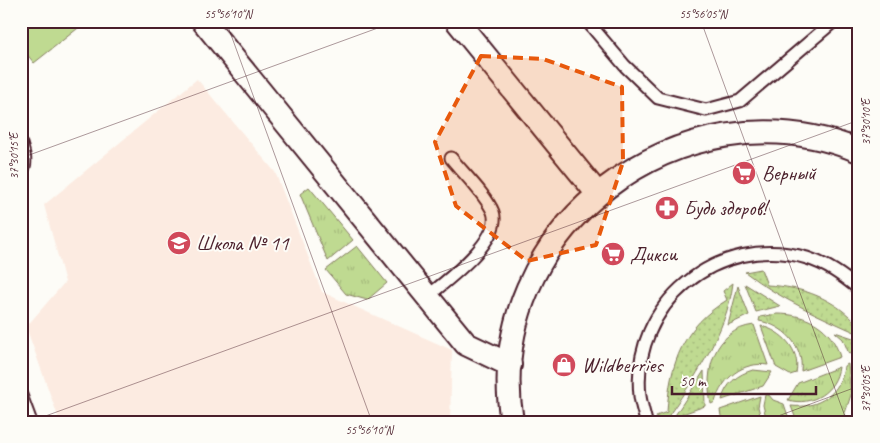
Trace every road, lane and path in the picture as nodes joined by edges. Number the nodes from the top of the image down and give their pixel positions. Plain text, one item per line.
1 (457, 21) edge
2 (587, 21) edge
3 (834, 21) edge
4 (204, 22) edge
5 (21, 144) edge
6 (859, 151) edge
7 (451, 158) dead end
8 (21, 172) edge
9 (597, 193) junction
10 (859, 290) edge
11 (428, 296) junction
12 (510, 365) junction
13 (21, 395) edge
14 (31, 422) edge
15 (512, 422) edge
16 (646, 422) edge

1 - 9 street
2 - 3 lane
4 - 11 street
5 - 8 lane
6 - 9 street
7 - 11 lane
9 - 12 street
10 - 16 lane
11 - 12 street
12 - 15 street
13 - 14 lane

